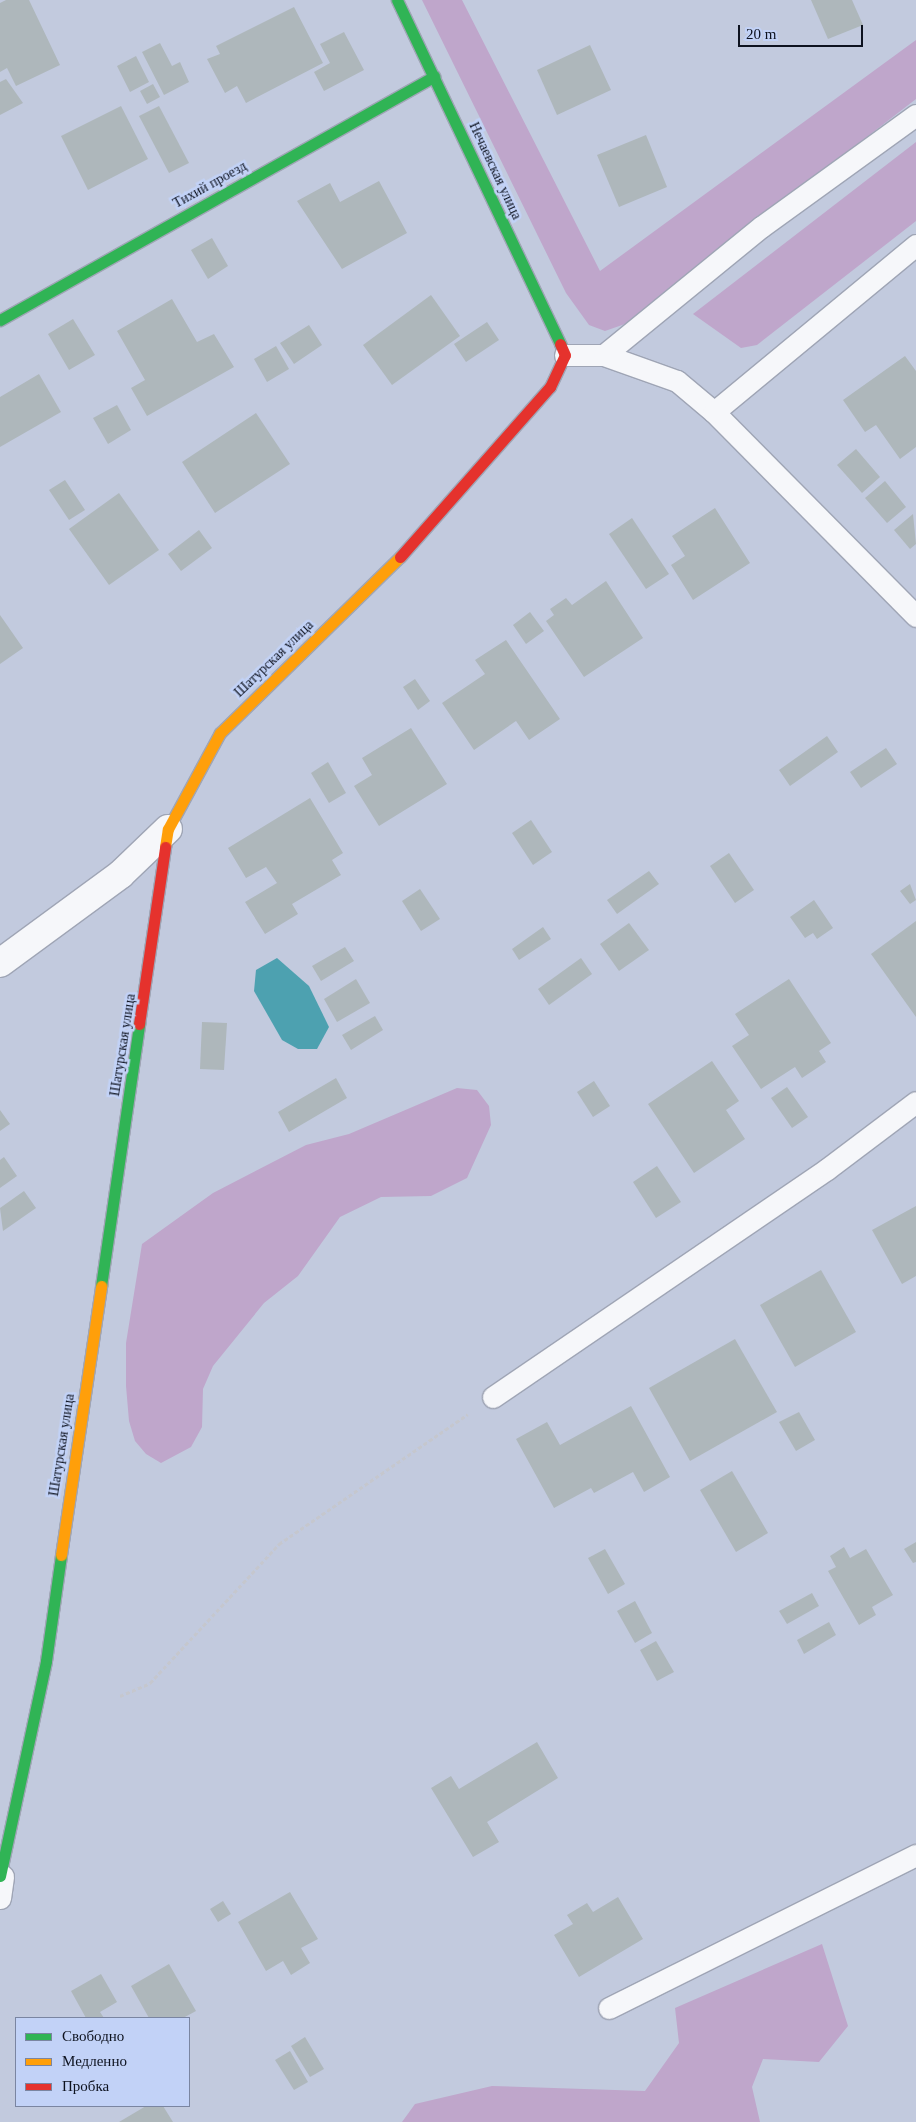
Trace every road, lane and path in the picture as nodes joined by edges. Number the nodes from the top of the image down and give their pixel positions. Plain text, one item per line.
1 (397, 0) edge
2 (434, 76) junction
3 (916, 115) edge
4 (916, 245) edge
5 (0, 320) edge
6 (565, 355) junction
7 (604, 355) junction
8 (714, 412) junction
9 (916, 616) edge
10 (168, 830) junction
11 (0, 962) edge
12 (916, 1102) edge
13 (493, 1397) joint
14 (120, 1696) dead end
15 (916, 1855) edge
16 (2, 1876) edge
17 (0, 1898) edge
18 (609, 2008) dead end

1 - 2 street, Нечаевская улица
2 - 5 street, Тихий проезд
2 - 6 street, Нечаевская улица
3 - 7 lane
4 - 8 lane
6 - 7 lane
6 - 10 street, Шатурская улица
7 - 8 lane
8 - 9 lane
10 - 11 street
10 - 16 street, Шатурская улица
12 - 13 lane
13 - 14 path
15 - 18 lane
16 - 17 lane

